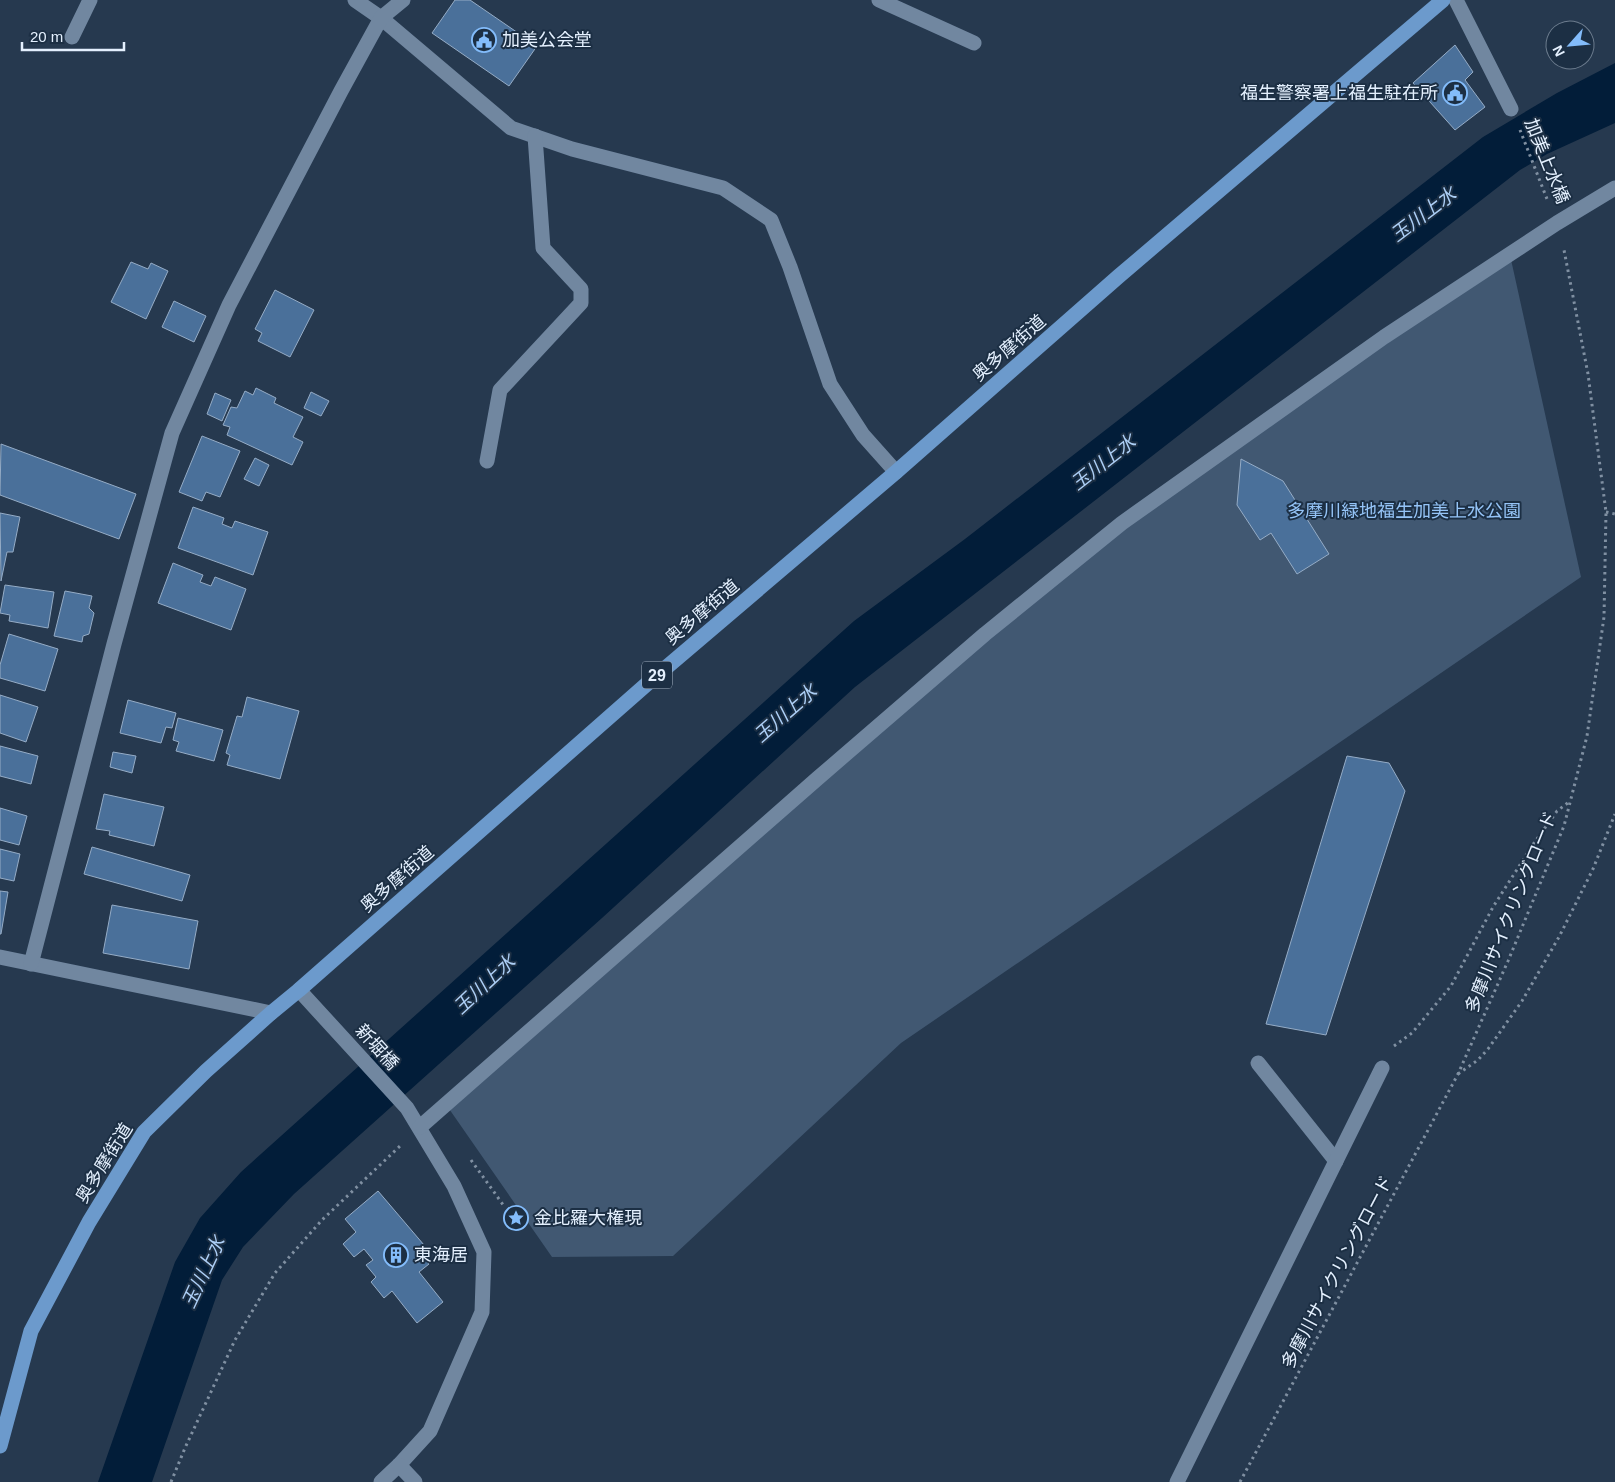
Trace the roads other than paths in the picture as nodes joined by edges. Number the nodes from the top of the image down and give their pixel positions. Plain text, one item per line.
1 (90, 0) edge
2 (355, 0) edge
3 (403, 0) edge
4 (879, 0) edge
5 (1444, 0) edge
6 (1456, 0) edge
7 (381, 18) junction
8 (72, 37) dead end
9 (974, 43) dead end
10 (1511, 109) road end
11 (535, 136) junction
12 (1615, 188) edge
13 (487, 461) dead end
14 (896, 472) junction
15 (0, 957) edge
16 (31, 964) junction
17 (299, 990) junction
18 (271, 1013) junction
19 (1258, 1063) dead end
20 (1382, 1068) road end
21 (420, 1127) junction
22 (1336, 1161) junction
23 (0, 1446) edge
24 (399, 1466) junction
25 (381, 1482) edge
26 (415, 1482) edge
27 (1177, 1482) edge

1 - 8 street
2 - 7 street
3 - 7 street
4 - 9 street
5 - 14 main road, 奥多摩街道 / 29
6 - 10 street
7 - 11 street
7 - 16 street
11 - 13 street
11 - 14 street
12 - 21 street
14 - 17 main road, 奥多摩街道 / 29
15 - 16 street
16 - 18 street
17 - 18 main road, 奥多摩街道 / 29
17 - 21 street, 新堀橋
18 - 23 main road, 奥多摩街道 / 29
19 - 22 street
20 - 22 street
21 - 24 street, 新堀橋
22 - 27 street
24 - 25 street, 新堀橋
24 - 26 street

